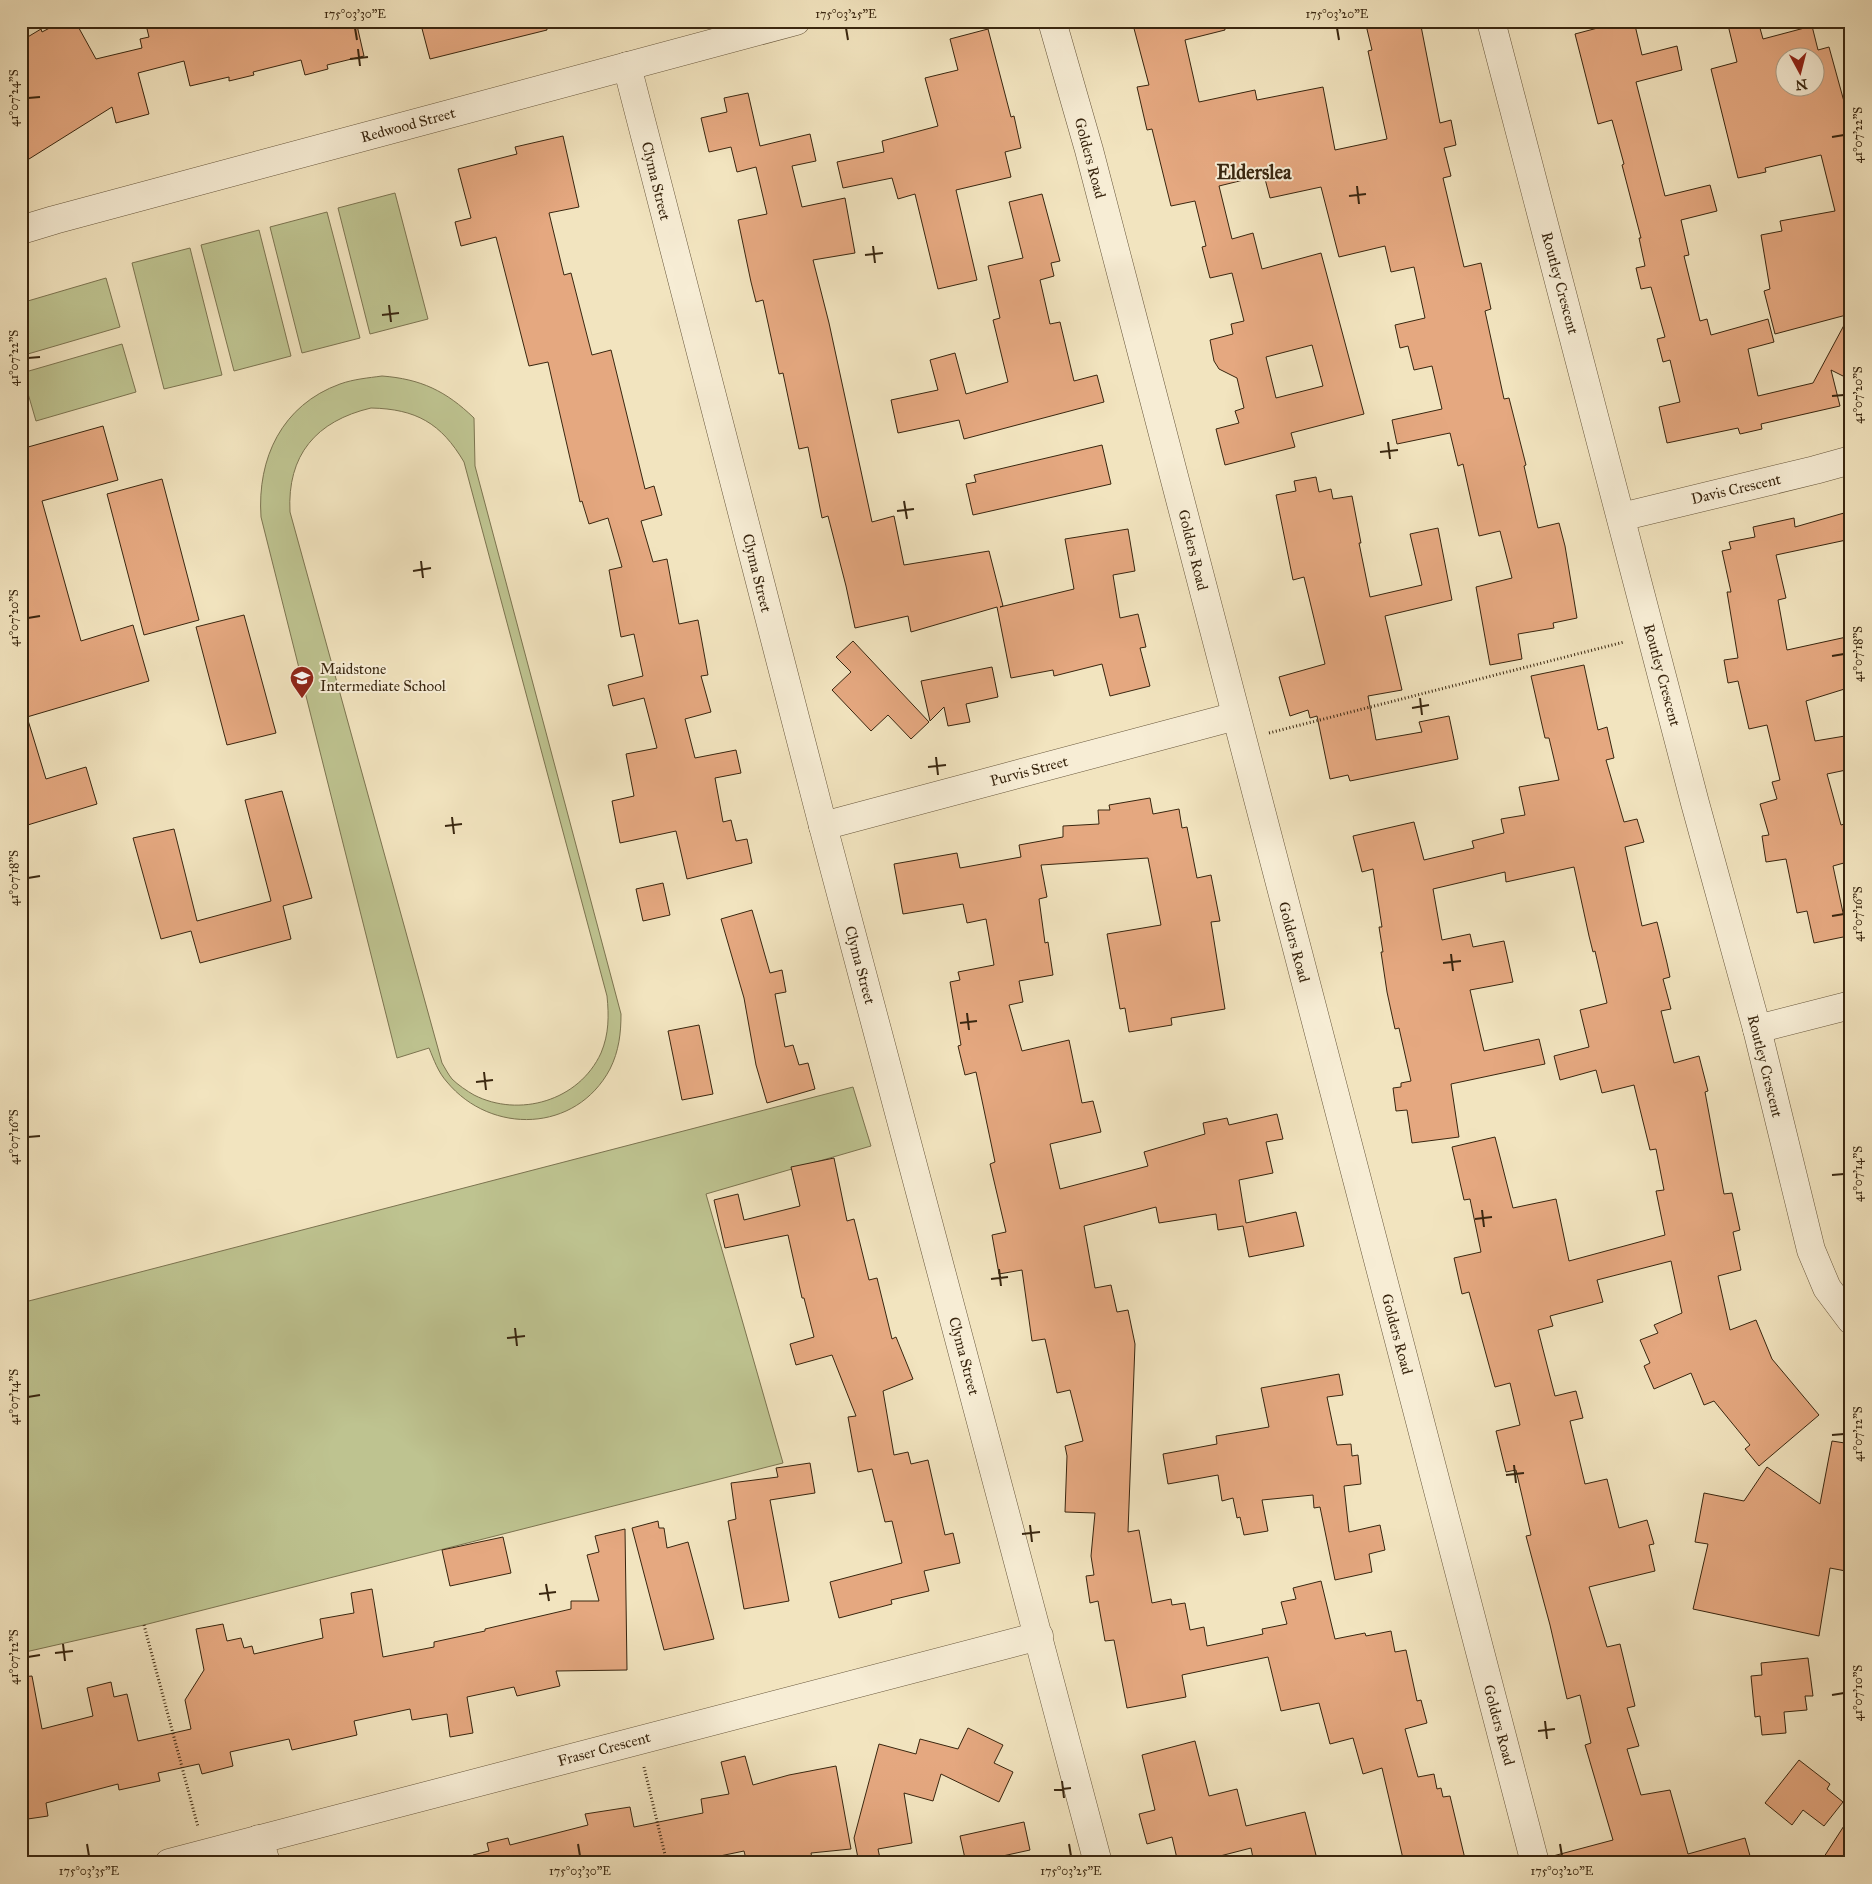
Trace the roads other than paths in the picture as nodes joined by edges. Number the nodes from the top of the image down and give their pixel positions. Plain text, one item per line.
1 (796, 21) edge
2 (1052, 21) edge
3 (1491, 21) edge
4 (627, 66) junction
5 (21, 230) edge
6 (1851, 460) edge
7 (1621, 517) junction
8 (1239, 728) junction
9 (822, 826) junction
10 (1851, 1005) edge
11 (1757, 1029) junction
12 (1851, 1320) edge
13 (1039, 1636) junction
14 (262, 1851) edge
15 (169, 1863) edge
16 (1098, 1863) edge
17 (1535, 1863) edge

1 - 4 street, Redwood Street
2 - 8 street, Golders Road
3 - 7 street, Routley Crescent
4 - 5 street, Redwood Street
4 - 9 street, Clyma Street
6 - 7 street, Davis Crescent
7 - 11 street, Routley Crescent
8 - 9 street, Purvis Street
8 - 17 street, Golders Road
9 - 13 street, Clyma Street
10 - 11 street
11 - 12 street, Routley Crescent
13 - 14 street, Fraser Crescent
13 - 16 street, Clyma Street
14 - 15 street, Fraser Crescent

